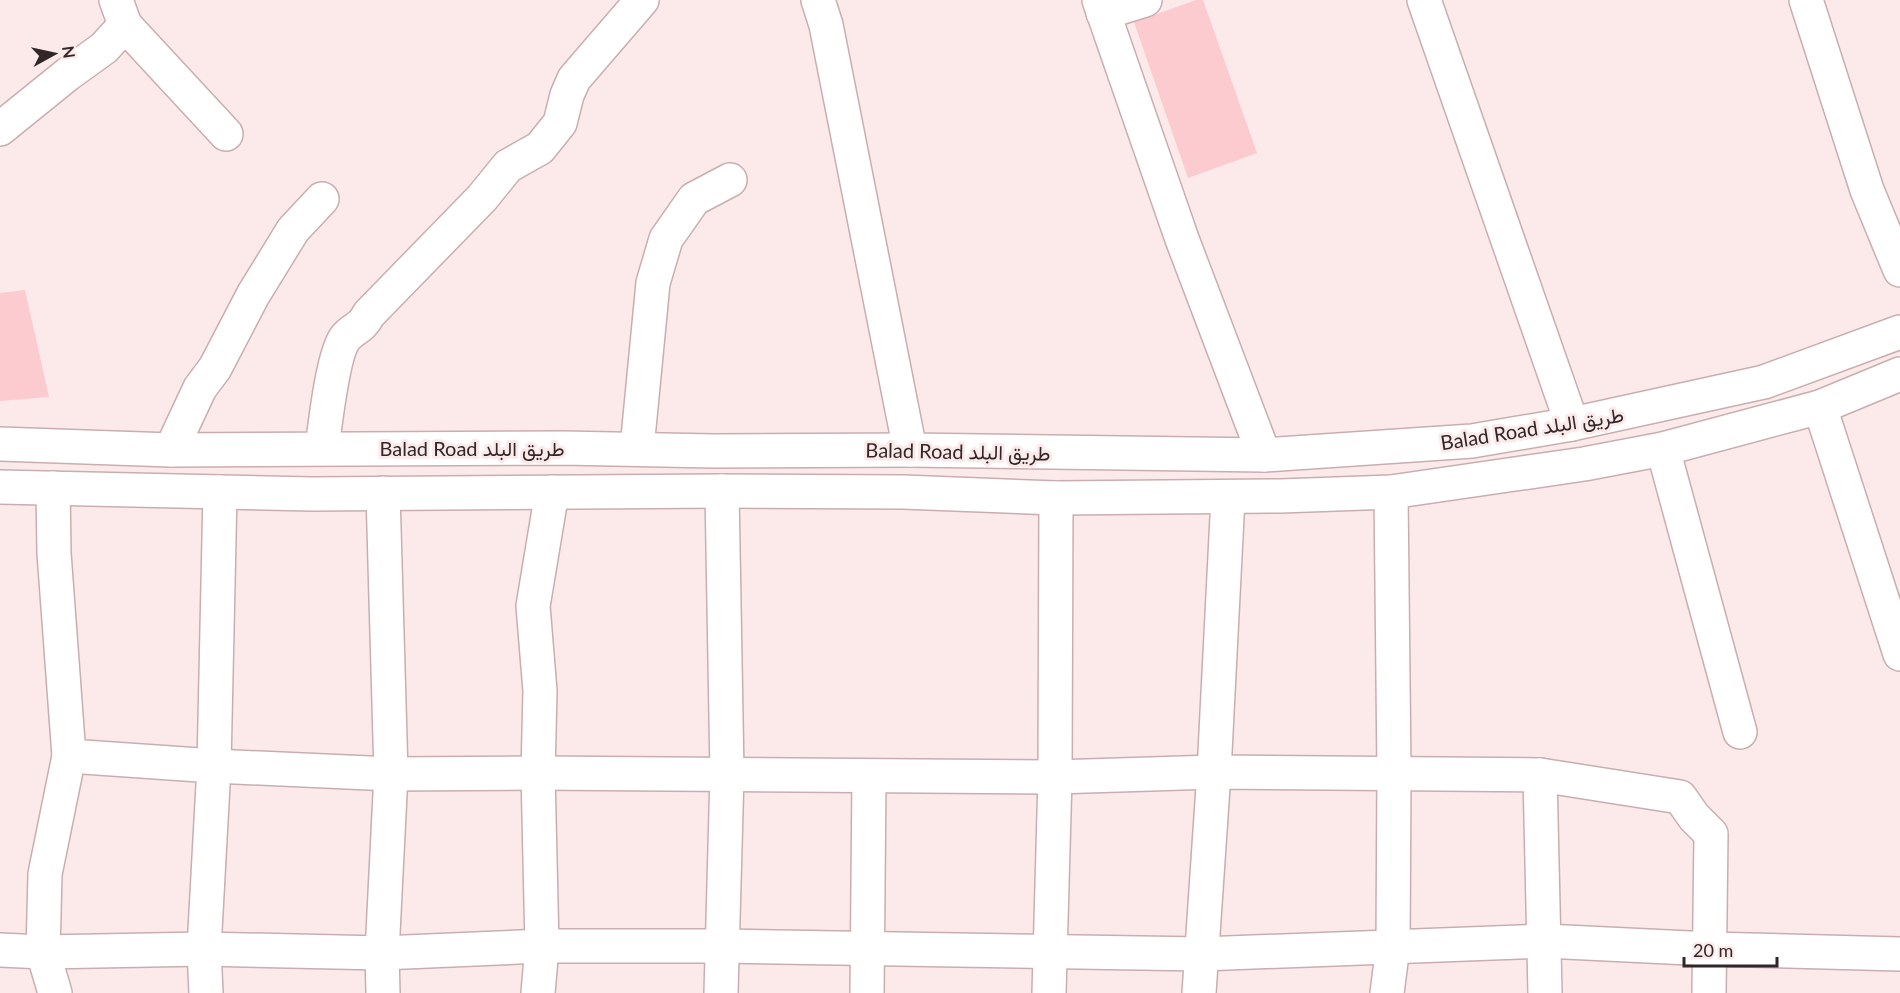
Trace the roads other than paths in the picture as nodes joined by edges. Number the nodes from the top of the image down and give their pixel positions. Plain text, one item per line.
1 (642, 0) edge
2 (818, 0) edge
3 (1145, 0) edge
4 (1424, 0) edge
5 (1806, 0) edge
6 (1101, 6) edge
7 (120, 13) edge
8 (0, 129) edge
9 (226, 134) dead end
10 (730, 180) dead end
11 (322, 199) dead end
12 (1900, 270) edge
13 (1900, 332) edge
14 (1900, 374) edge
15 (1820, 406) junction
16 (1572, 424) junction
17 (0, 444) edge
18 (322, 448) junction
19 (637, 448) junction
20 (1663, 449) junction
21 (171, 450) junction
22 (910, 450) junction
23 (1264, 455) junction
24 (0, 487) edge
25 (53, 488) junction
26 (722, 490) junction
27 (220, 492) junction
28 (552, 492) junction
29 (1391, 492) junction
30 (383, 493) junction
31 (1228, 497) junction
32 (1056, 498) junction
33 (1900, 654) edge
34 (1740, 732) dead end
35 (69, 756) junction
36 (214, 766) junction
37 (1214, 772) junction
38 (538, 773) junction
39 (1394, 773) junction
40 (391, 774) junction
41 (728, 774) junction
42 (1540, 775) junction
43 (868, 777) junction
44 (1055, 777) junction
45 (1545, 941) junction
46 (542, 946) junction
47 (724, 946) junction
48 (1393, 946) junction
49 (867, 948) junction
50 (204, 949) junction
51 (1710, 949) junction
52 (0, 950) edge
53 (1050, 951) junction
54 (43, 952) junction
55 (382, 953) junction
56 (1202, 954) junction
57 (1900, 954) edge
58 (55, 993) edge
59 (206, 993) edge
60 (383, 993) edge
61 (538, 993) edge
62 (721, 993) edge
63 (867, 993) edge
64 (1049, 993) edge
65 (1199, 993) edge
66 (1387, 993) edge
67 (1545, 993) edge
68 (1709, 993) edge

1 - 18 main road
2 - 22 main road
3 - 6 main road
4 - 16 main road
5 - 12 main road
6 - 23 main road
7 - 8 main road
7 - 9 main road
10 - 19 main road
11 - 21 main road
13 - 16 main road, Balad Road طريق البلد
14 - 15 main road
15 - 20 main road
15 - 33 main road
16 - 23 main road, Balad Road طريق البلد
17 - 21 main road, Balad Road طريق البلد
18 - 19 main road, Balad Road طريق البلد
18 - 21 main road, Balad Road طريق البلد
19 - 22 main road, Balad Road طريق البلد
20 - 29 main road
20 - 34 main road
22 - 23 main road, Balad Road طريق البلد
24 - 25 main road
25 - 27 main road
25 - 35 main road
26 - 28 main road
26 - 32 main road
26 - 41 main road
27 - 30 main road
27 - 36 main road
28 - 30 main road
28 - 38 main road
29 - 31 main road
29 - 39 main road
30 - 40 main road
31 - 32 main road
31 - 37 main road
32 - 44 main road
35 - 36 main road
35 - 54 main road
36 - 40 main road
36 - 50 main road
37 - 39 main road
37 - 44 main road
37 - 56 main road
38 - 40 main road
38 - 41 main road
38 - 46 main road
39 - 42 main road
39 - 48 main road
40 - 55 main road
41 - 43 main road
41 - 47 main road
42 - 45 main road
42 - 51 main road
43 - 44 main road
43 - 49 main road
44 - 53 main road
45 - 48 main road
45 - 51 main road
45 - 67 main road
46 - 47 main road
46 - 55 main road
46 - 61 main road
47 - 49 main road
47 - 62 main road
48 - 56 main road
48 - 66 main road
49 - 53 main road
49 - 63 main road
50 - 54 main road
50 - 55 main road
50 - 59 main road
51 - 57 main road
51 - 68 main road
52 - 54 main road
53 - 56 main road
53 - 64 main road
54 - 58 main road
55 - 60 main road
56 - 65 main road

